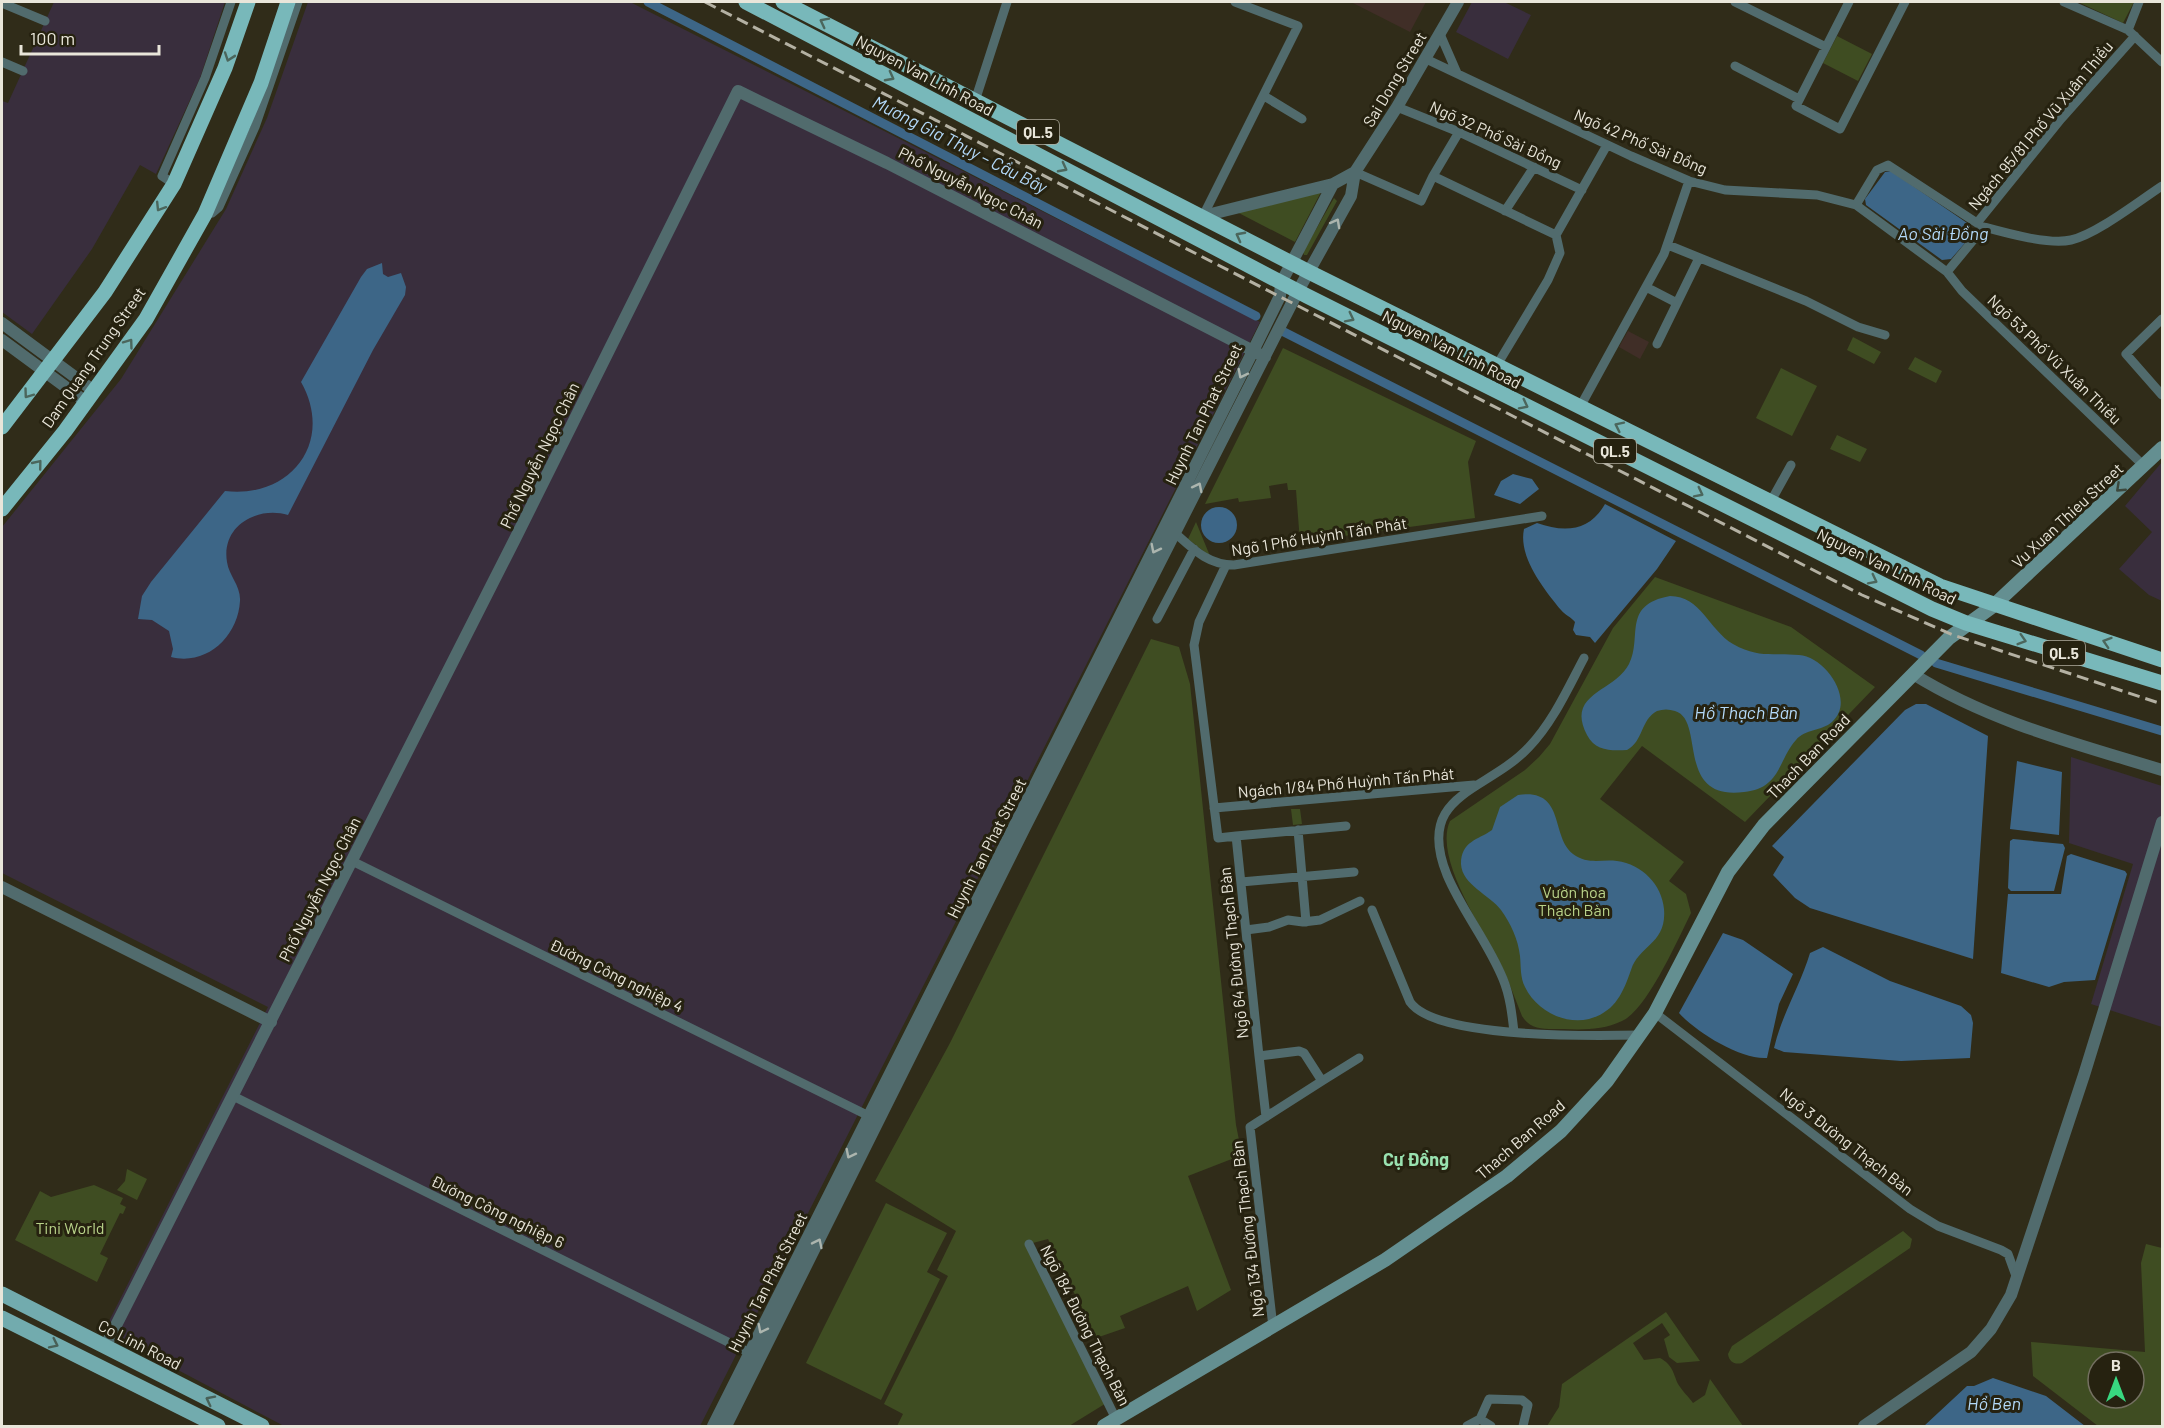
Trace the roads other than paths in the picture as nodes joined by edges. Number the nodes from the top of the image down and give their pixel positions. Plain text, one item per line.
1 (231, 2) edge
2 (248, 2) edge
3 (288, 2) edge
4 (298, 2) edge
5 (746, 2) edge
6 (783, 2) edge
7 (1007, 2) edge
8 (1235, 2) edge
9 (1458, 2) edge
10 (1735, 2) edge
11 (1849, 2) edge
12 (1905, 2) edge
13 (2064, 2) edge
14 (2139, 2) edge
15 (2, 3) edge
16 (45, 21) dead end
17 (2132, 33) junction
18 (1440, 34) junction
19 (1826, 47) junction
20 (1426, 58) junction
21 (2, 62) edge
22 (2163, 62) edge
23 (1735, 66) dead end
24 (22, 71) dead end
25 (1456, 74) junction
26 (1264, 96) junction
27 (1799, 99) junction
28 (975, 101) junction
29 (1397, 107) junction
30 (1302, 119) dead end
31 (1459, 132) junction
32 (1607, 145) junction
33 (1534, 167) junction
34 (1355, 172) junction
35 (1434, 176) junction
36 (1689, 181) junction
37 (174, 184) junction
38 (1333, 184) junction
39 (2163, 186) edge
40 (1144, 188) junction
41 (1582, 190) junction
42 (1134, 205) junction
43 (1856, 205) junction
44 (1505, 211) junction
45 (205, 214) junction
46 (1203, 216) junction
47 (1980, 225) junction
48 (1556, 235) junction
49 (1668, 245) junction
50 (1700, 258) junction
51 (1292, 263) junction
52 (1309, 272) junction
53 (1947, 272) junction
54 (1281, 283) junction
55 (1646, 287) junction
56 (1298, 291) junction
57 (1677, 303) junction
58 (2163, 319) edge
59 (2, 322) edge
60 (1885, 335) dead end
61 (2, 340) edge
62 (1657, 344) dead end
63 (1259, 354) junction
64 (1497, 365) junction
65 (48, 366) junction
66 (2163, 395) edge
67 (90, 397) junction
68 (1580, 406) junction
69 (2, 427) edge
70 (2163, 448) edge
71 (1791, 465) dead end
72 (2144, 466) junction
73 (1771, 501) junction
74 (2, 509) edge
75 (1542, 516) dead end
76 (1174, 533) junction
77 (1194, 549) junction
78 (1226, 565) junction
79 (1993, 606) junction
80 (1157, 619) dead end
81 (1966, 623) junction
82 (1584, 658) dead end
83 (2163, 660) edge
84 (1098, 673) junction
85 (1913, 674) junction
86 (2163, 683) edge
87 (2163, 770) edge
88 (1479, 785) junction
89 (1214, 808) junction
90 (2163, 822) edge
91 (1346, 826) dead end
92 (1298, 830) junction
93 (1236, 836) junction
94 (352, 861) junction
95 (1354, 872) dead end
96 (1302, 877) junction
97 (1241, 882) junction
98 (2, 887) edge
99 (1360, 901) dead end
100 (1372, 910) dead end
101 (1306, 922) junction
102 (1246, 930) junction
103 (1655, 1013) junction
104 (270, 1022) junction
105 (1514, 1032) junction
106 (1640, 1035) junction
107 (1259, 1056) junction
108 (1359, 1058) dead end
109 (1322, 1081) junction
110 (233, 1096) junction
111 (1266, 1117) junction
112 (874, 1118) junction
113 (1029, 1244) dead end
114 (2017, 1282) junction
115 (2, 1294) edge
116 (2, 1318) edge
117 (1273, 1328) junction
118 (105, 1347) junction
119 (755, 1356) junction
120 (1116, 1419) junction
121 (1480, 1419) junction
122 (218, 1426) edge
123 (262, 1426) edge
124 (713, 1426) edge
125 (726, 1426) edge
126 (1104, 1426) edge
127 (1467, 1426) edge
128 (1491, 1426) edge
129 (1523, 1426) edge
130 (1864, 1426) edge

1 - 37 street
2 -> 37 highway, Dam Quang Trung Street
3 - 45 highway, Dam Quang Trung Street
4 - 45 street
5 -> 42 highway, Nguyen Van Linh Road / QL.5
28 -> 6 highway, Nguyen Van Linh Road / QL.5
7 - 28 street
8 - 26 street
9 - 18 street, Sai Dong Street
10 - 19 street
11 - 19 street
12 - 27 street
13 - 17 street
14 - 17 street
15 - 16 street
17 - 22 street
17 - 47 street, Ngách 95/81 Phố Vũ Xuân Thiều
18 - 20 street, Sai Dong Street
18 - 25 street
19 - 27 street
20 - 25 street, Ngõ 42 Phố Sài Đồng
20 - 29 street, Sai Dong Street
21 - 24 street
23 - 27 street
25 - 32 street, Ngõ 42 Phố Sài Đồng
26 - 30 street
26 - 46 street
28 - 40 highway, Nguyen Van Linh Road / QL.5
29 - 31 street, Ngõ 32 Phố Sài Đồng
29 - 34 street, Sai Dong Street
31 - 33 street, Ngõ 32 Phố Sài Đồng
31 - 35 street
32 - 36 street, Ngõ 42 Phố Sài Đồng
32 - 41 street
33 - 41 street, Ngõ 32 Phố Sài Đồng
33 - 44 street
34 - 35 street
34 - 38 street, Sai Dong Street
52 -> 34 street, Sai Dong Street
35 - 44 street
36 - 43 street, Ngõ 42 Phố Sài Đồng
36 - 49 street
37 -> 65 highway, Dam Quang Trung Street
38 - 46 street, Sai Dong Street
38 - 51 street
39 - 47 street
40 - 42 highway
40 - 46 highway, Nguyen Van Linh Road / QL.5
41 - 48 street
42 - 54 highway, Nguyen Van Linh Road / QL.5
43 - 47 street, Ngách 95/81 Phố Vũ Xuân Thiều
43 - 53 street
44 - 48 street
67 -> 45 highway, Dam Quang Trung Street
51 -> 46 highway, Nguyen Van Linh Road / QL.5
47 - 53 street
48 - 64 street
49 - 50 street
49 - 55 street
50 - 57 street
50 - 60 street
51 - 52 highway, Nguyen Van Linh Road / QL.5
51 - 54 street, Huynh Tan Phat Street
52 - 56 street, Sai Dong Street
52 - 64 highway, Nguyen Van Linh Road / QL.5
53 - 72 street, Ngõ 53 Phố Vũ Xuân Thiều
54 - 56 highway, Nguyen Van Linh Road / QL.5
54 - 63 street, Huynh Tan Phat Street
55 - 57 street
55 - 68 street
56 - 63 street, Sai Dong Street
56 -> 81 highway, Nguyen Van Linh Road / QL.5
57 - 62 street
58 - 66 street
59 - 65 street
61 - 65 street
76 -> 63 street, Huynh Tan Phat Street
63 -> 84 street, Huynh Tan Phat Street
63 - 94 street, Phố Nguyễn Ngọc Chân
64 - 68 highway, Nguyen Van Linh Road / QL.5
65 - 67 street
65 -> 69 highway, Dam Quang Trung Street
74 -> 67 highway, Dam Quang Trung Street
73 -> 68 highway, Nguyen Van Linh Road / QL.5
70 - 72 main road, Vu Xuan Thieu Street
71 - 73 street
72 -> 79 main road, Vu Xuan Thieu Street
73 - 79 highway, Nguyen Van Linh Road / QL.5
75 - 78 street, Ngõ 1 Phố Huỳnh Tấn Phát
76 - 77 street, Ngõ 1 Phố Huỳnh Tấn Phát
76 - 84 street, Huynh Tan Phat Street
77 - 78 street, Ngõ 1 Phố Huỳnh Tấn Phát
77 - 80 street
78 - 89 street
79 - 81 main road, Vu Xuan Thieu Street
83 -> 79 highway, Nguyen Van Linh Road / QL.5
81 - 85 main road, Thach Ban Road
81 -> 86 highway, Nguyen Van Linh Road / QL.5
82 - 88 street
84 - 112 street, Huynh Tan Phat Street
85 - 87 street
85 - 103 main road, Thach Ban Road
88 - 89 street, Ngách 1/84 Phố Huỳnh Tấn Phát
88 - 105 street
89 - 93 street
90 - 114 street
91 - 92 street
92 - 93 street
92 - 96 street
93 - 97 street, Ngõ 64 Đường Thạch Bàn
94 - 104 street, Phố Nguyễn Ngọc Chân
94 - 112 street, Đường Công nghiệp 4
95 - 96 street
96 - 97 street
96 - 101 street
97 - 102 street, Ngõ 64 Đường Thạch Bàn
98 - 104 street
99 - 101 street
100 - 105 street
101 - 102 street
102 - 107 street, Ngõ 64 Đường Thạch Bàn
103 - 106 main road, Thach Ban Road
103 - 114 street, Ngõ 3 Đường Thạch Bàn
104 - 110 street, Phố Nguyễn Ngọc Chân
105 - 106 street
106 - 117 main road, Thach Ban Road
107 - 109 street, Ngõ 64 Đường Thạch Bàn
107 - 111 street
108 - 109 street
109 - 111 street
110 - 118 street, Phố Nguyễn Ngọc Chân
110 - 119 street, Đường Công nghiệp 6
111 - 117 street, Ngõ 134 Đường Thạch Bàn
112 - 119 street, Huynh Tan Phat Street
113 - 120 street, Ngõ 184 Đường Thạch Bàn
114 - 130 street
115 - 118 main road, Co Linh Road
116 -> 122 main road
117 - 120 main road, Thach Ban Road
123 -> 118 main road, Co Linh Road
119 - 124 street, Huynh Tan Phat Street
119 - 125 street, Huynh Tan Phat Street
120 - 126 main road, Thach Ban Road
121 - 127 street
121 - 128 street
121 - 129 street

